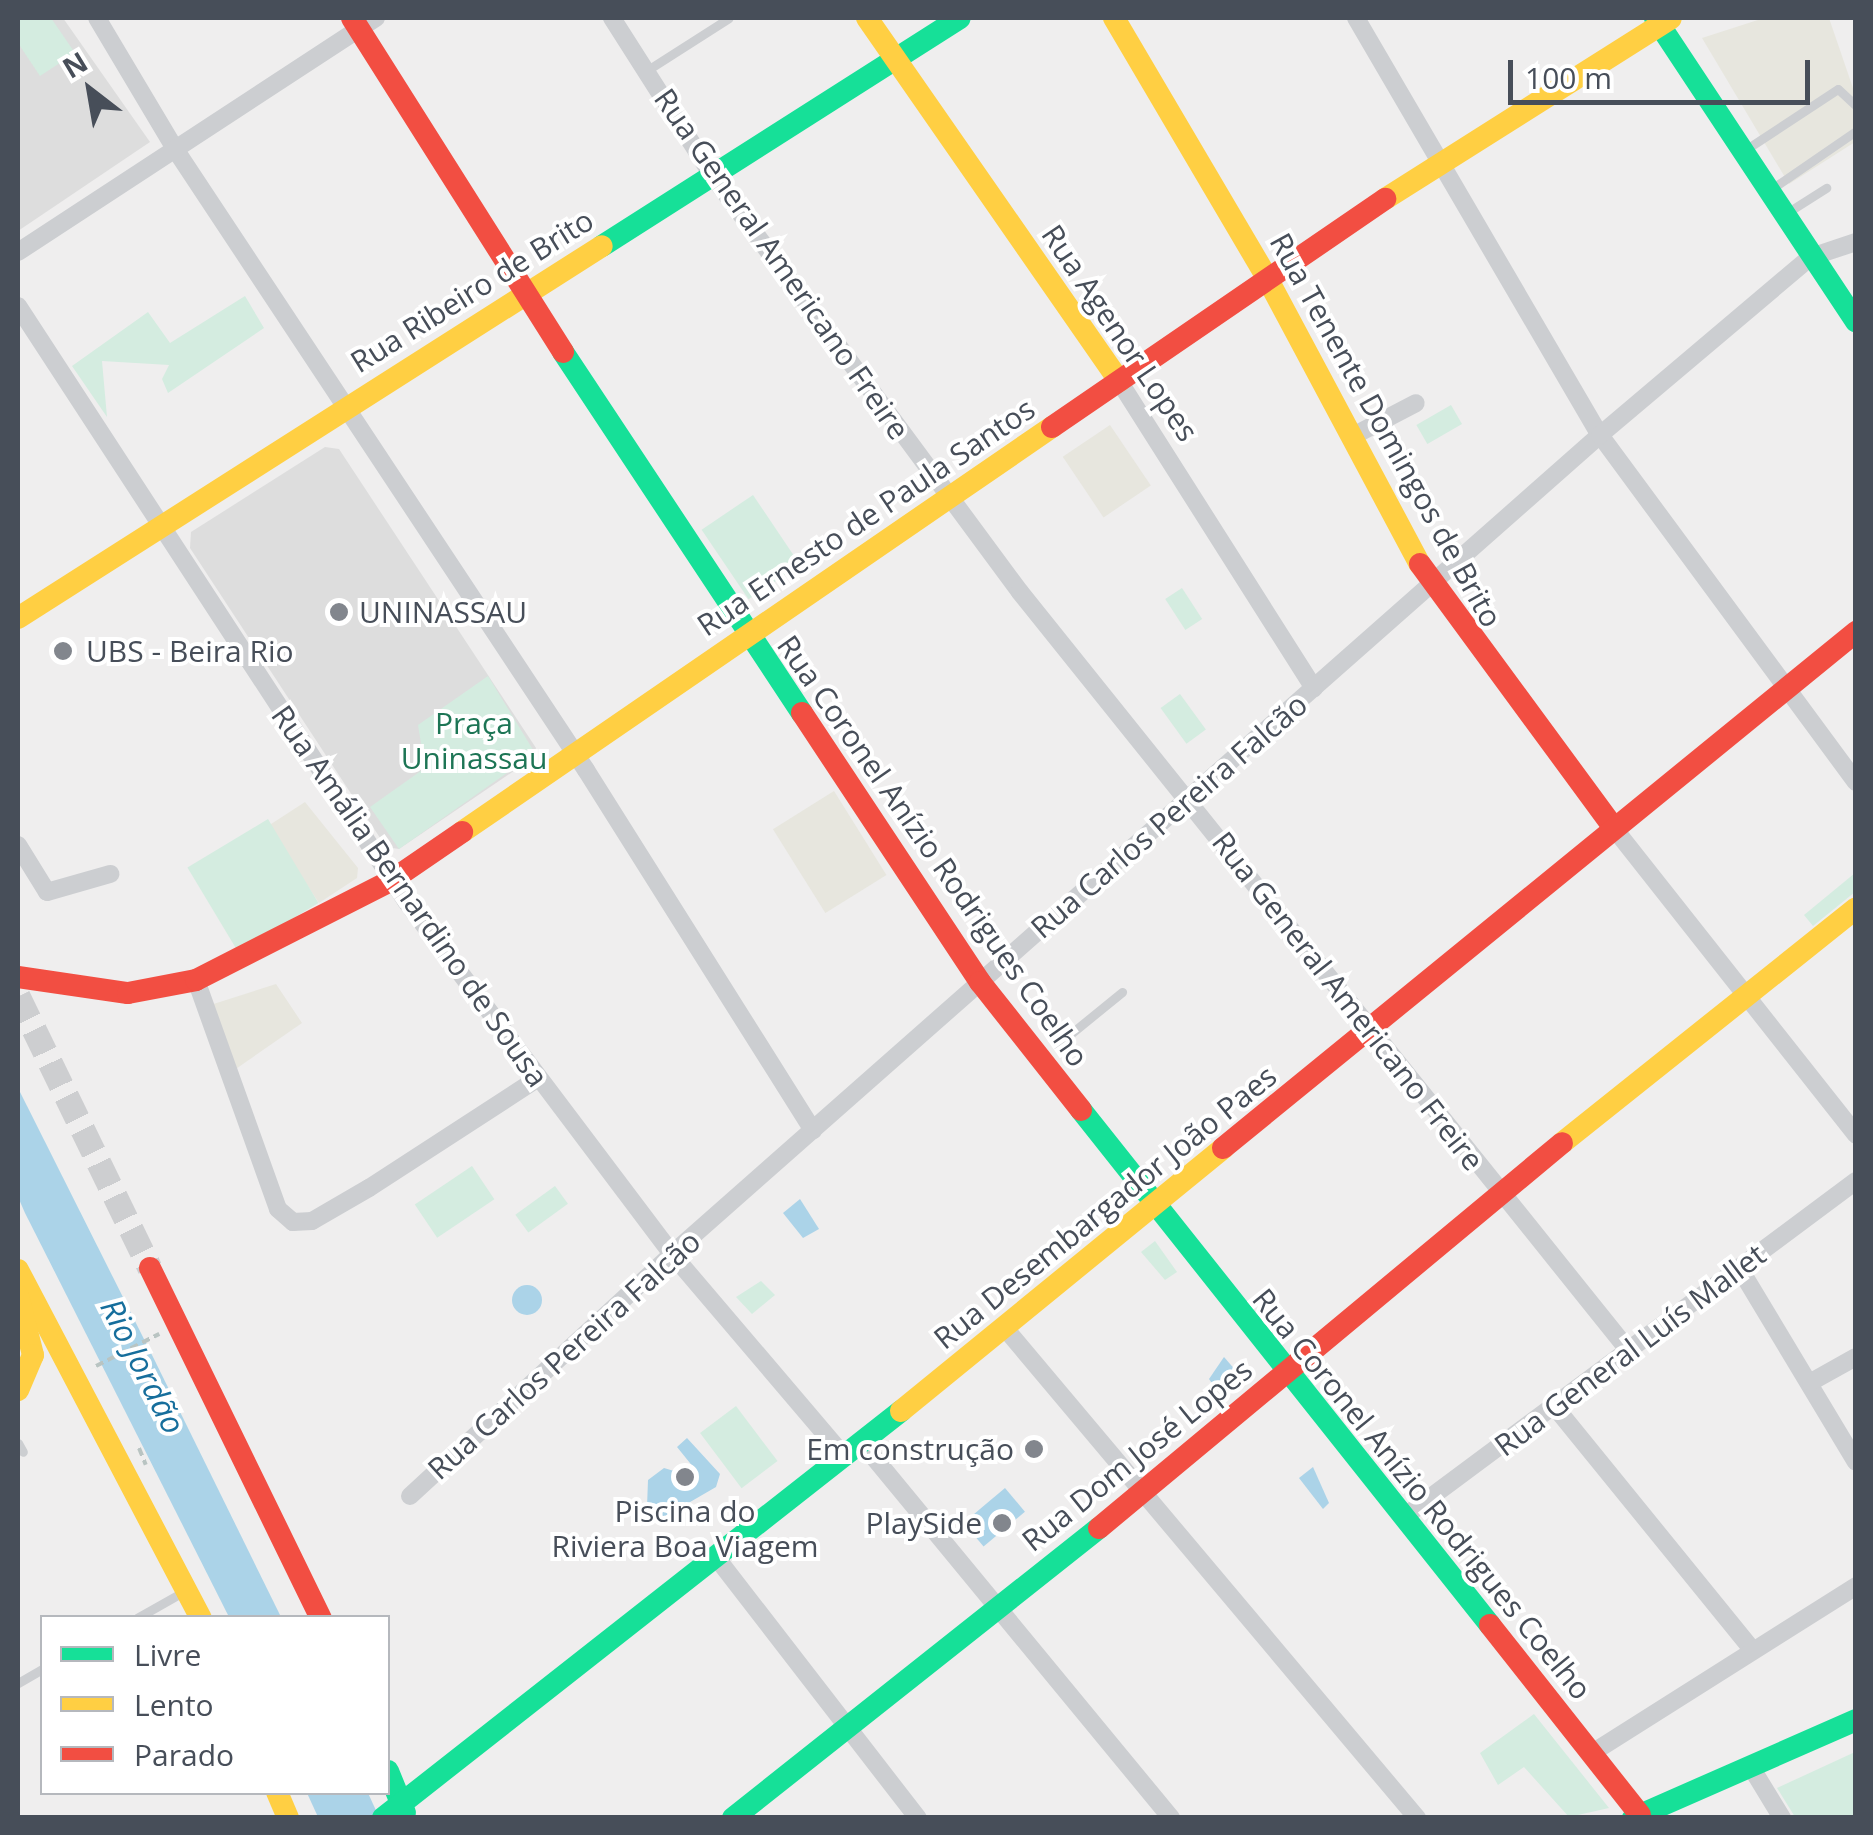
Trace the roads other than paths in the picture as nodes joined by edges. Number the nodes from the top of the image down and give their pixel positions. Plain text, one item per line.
1 (97, 18) edge
2 (612, 18) edge
3 (730, 18) edge
4 (867, 18) edge
5 (960, 18) edge
6 (1114, 18) edge
7 (1356, 18) edge
8 (1661, 19) edge
9 (362, 21) edge
10 (894, 59) junction
11 (646, 72) junction
12 (1856, 106) edge
13 (1856, 131) edge
14 (178, 152) junction
15 (1742, 152) junction
16 (1441, 161) junction
17 (712, 175) junction
18 (1826, 188) dead end
19 (1767, 191) junction
20 (1783, 215) junction
21 (1856, 242) edge
22 (18, 252) edge
23 (1812, 258) junction
24 (1267, 278) junction
25 (524, 294) junction
26 (18, 306) edge
27 (1856, 322) edge
28 (1119, 381) junction
29 (1416, 403) dead end
30 (348, 406) junction
31 (1600, 435) junction
32 (1351, 437) junction
33 (947, 495) junction
34 (160, 527) junction
35 (1431, 584) junction
36 (18, 618) edge
37 (1856, 632) edge
38 (746, 635) junction
39 (1314, 688) junction
40 (1783, 691) junction
41 (574, 753) junction
42 (1856, 782) edge
43 (1188, 798) junction
44 (1613, 827) junction
45 (18, 845) edge
46 (110, 874) dead end
47 (392, 880) junction
48 (1856, 908) edge
49 (18, 977) edge
50 (196, 980) junction
51 (980, 982) junction
52 (1122, 992) dead end
53 (1746, 993) junction
54 (1371, 1030) junction
55 (1057, 1045) joint
56 (1038, 1060) junction
57 (537, 1079) junction
58 (813, 1131) junction
59 (1856, 1135) edge
60 (1856, 1182) edge
61 (1499, 1193) junction
62 (1152, 1205) junction
63 (672, 1254) junction
64 (150, 1268) tunnel mouth
65 (1740, 1269) junction
66 (18, 1270) edge
67 (18, 1296) edge
68 (1004, 1326) junction
69 (1630, 1351) junction
70 (1856, 1357) edge
71 (1285, 1373) junction
72 (1811, 1382) junction
73 (18, 1390) edge
74 (1555, 1407) junction
75 (853, 1450) junction
76 (1856, 1462) edge
77 (1142, 1493) junction
78 (410, 1496) dead end
79 (1404, 1516) junction
80 (716, 1558) junction
81 (1856, 1586) edge
82 (188, 1589) junction
83 (1001, 1606) junction
84 (142, 1615) edge
85 (200, 1615) edge
86 (320, 1615) edge
87 (1752, 1649) junction
88 (40, 1670) edge
89 (18, 1682) edge
90 (1856, 1720) edge
91 (847, 1730) junction
92 (1592, 1754) junction
93 (1751, 1767) junction
94 (390, 1783) edge
95 (395, 1812) edge
96 (1637, 1816) edge
97 (732, 1818) edge
98 (918, 1818) edge
99 (1171, 1818) edge
100 (1417, 1818) edge
101 (1782, 1818) edge

1 - 14 street
2 - 11 street, Rua General Americano Freire
3 - 11 lane
4 - 10 street, Rua Agenor Lopes
5 - 10 street, Rua Ribeiro de Brito
6 - 24 street, Rua Tenente Domingos de Brito
7 - 16 street
8 - 15 street
8 - 16 street, Rua Ernesto de Paula Santos
9 - 14 street
9 - 25 street, Rua Coronel Anízio Rodrigues Coelho
10 - 17 street, Rua Ribeiro de Brito
10 - 28 street, Rua Agenor Lopes
11 - 17 street, Rua General Americano Freire
12 - 15 lane
13 - 19 lane
14 - 22 street
14 - 30 street
15 - 19 street
16 - 24 street, Rua Ernesto de Paula Santos
16 - 31 street
17 - 25 street, Rua Ribeiro de Brito
17 - 33 street, Rua General Americano Freire
18 - 20 lane
19 - 20 street
20 - 23 street
21 - 23 street, Rua Carlos Pereira Falcão
23 - 27 street
23 - 31 street, Rua Carlos Pereira Falcão
24 - 28 street, Rua Ernesto de Paula Santos
24 - 32 street, Rua Tenente Domingos de Brito
25 - 30 street, Rua Ribeiro de Brito
25 - 38 street, Rua Coronel Anízio Rodrigues Coelho
26 - 34 street, Rua Amália Bernardino de Sousa
28 - 33 street, Rua Ernesto de Paula Santos
28 - 39 street, Rua Agenor Lopes
29 - 32 street
30 - 34 street, Rua Ribeiro de Brito
30 - 41 street
31 - 35 street, Rua Carlos Pereira Falcão
31 - 40 street
32 - 35 street, Rua Tenente Domingos de Brito
33 - 38 street, Rua Ernesto de Paula Santos
33 - 43 street, Rua General Americano Freire
34 - 36 street, Rua Ribeiro de Brito
34 - 47 street, Rua Amália Bernardino de Sousa
35 - 39 street, Rua Carlos Pereira Falcão
35 - 44 street, Rua Tenente Domingos de Brito
37 - 40 street, Rua Desembargador João Paes
38 - 41 street, Rua Ernesto de Paula Santos
38 - 51 street, Rua Coronel Anízio Rodrigues Coelho
39 - 43 street, Rua Carlos Pereira Falcão
40 - 42 street
40 - 44 street, Rua Desembargador João Paes
41 - 47 street, Rua Ernesto de Paula Santos
41 - 58 street
43 - 51 street, Rua Carlos Pereira Falcão
43 - 54 street, Rua General Americano Freire
44 - 53 street, Rua Tenente Domingos de Brito
44 - 54 street, Rua Desembargador João Paes
45 - 46 street
47 - 50 street, Rua Ernesto de Paula Santos
47 - 57 street, Rua Amália Bernardino de Sousa
48 - 53 street, Rua Dom José Lopes
49 - 50 street, Rua Ernesto de Paula Santos
50 - 57 street
51 - 56 street, Rua Coronel Anízio Rodrigues Coelho
51 - 58 street, Rua Carlos Pereira Falcão
52 - 55 lane
53 - 59 street, Rua Tenente Domingos de Brito
53 - 61 street, Rua Dom José Lopes
54 - 61 street, Rua General Americano Freire
54 - 62 street, Rua Desembargador João Paes
55 - 56 street
56 - 62 street, Rua Coronel Anízio Rodrigues Coelho
57 - 63 street, Rua Amália Bernardino de Sousa
58 - 63 street, Rua Carlos Pereira Falcão
60 - 65 street, Rua General Luís Mallet
61 - 69 street, Rua General Americano Freire
61 - 71 street, Rua Dom José Lopes
62 - 68 street, Rua Desembargador João Paes
62 - 71 street, Rua Coronel Anízio Rodrigues Coelho
63 - 75 street, Rua Amália Bernardino de Sousa
63 - 78 street, Rua Carlos Pereira Falcão
64 - 86 street
65 - 69 street, Rua General Luís Mallet
65 - 72 street
66 - 82 street
67 - 73 street
68 - 75 street, Rua Desembargador João Paes
68 - 77 street
69 - 74 street, Rua General Luís Mallet
70 - 72 street
71 - 77 street, Rua Dom José Lopes
71 - 79 street, Rua Coronel Anízio Rodrigues Coelho
72 - 76 street
74 - 79 street, Rua General Luís Mallet
74 - 87 street
75 - 80 street, Rua Desembargador João Paes
75 - 83 street, Rua Amália Bernardino de Sousa
77 - 83 street, Rua Dom José Lopes
77 - 100 street
79 - 92 street, Rua Coronel Anízio Rodrigues Coelho
80 - 91 street
80 - 95 street, Rua Desembargador João Paes
81 - 87 street
82 - 84 lane
82 - 85 street
83 - 91 street, Rua Dom José Lopes
83 - 99 street, Rua Amália Bernardino de Sousa
87 - 92 street
88 - 89 lane
90 - 93 street
91 - 97 street, Rua Dom José Lopes
91 - 98 street
92 - 96 street, Rua Coronel Anízio Rodrigues Coelho
93 - 96 street
93 - 101 street
94 - 95 street

